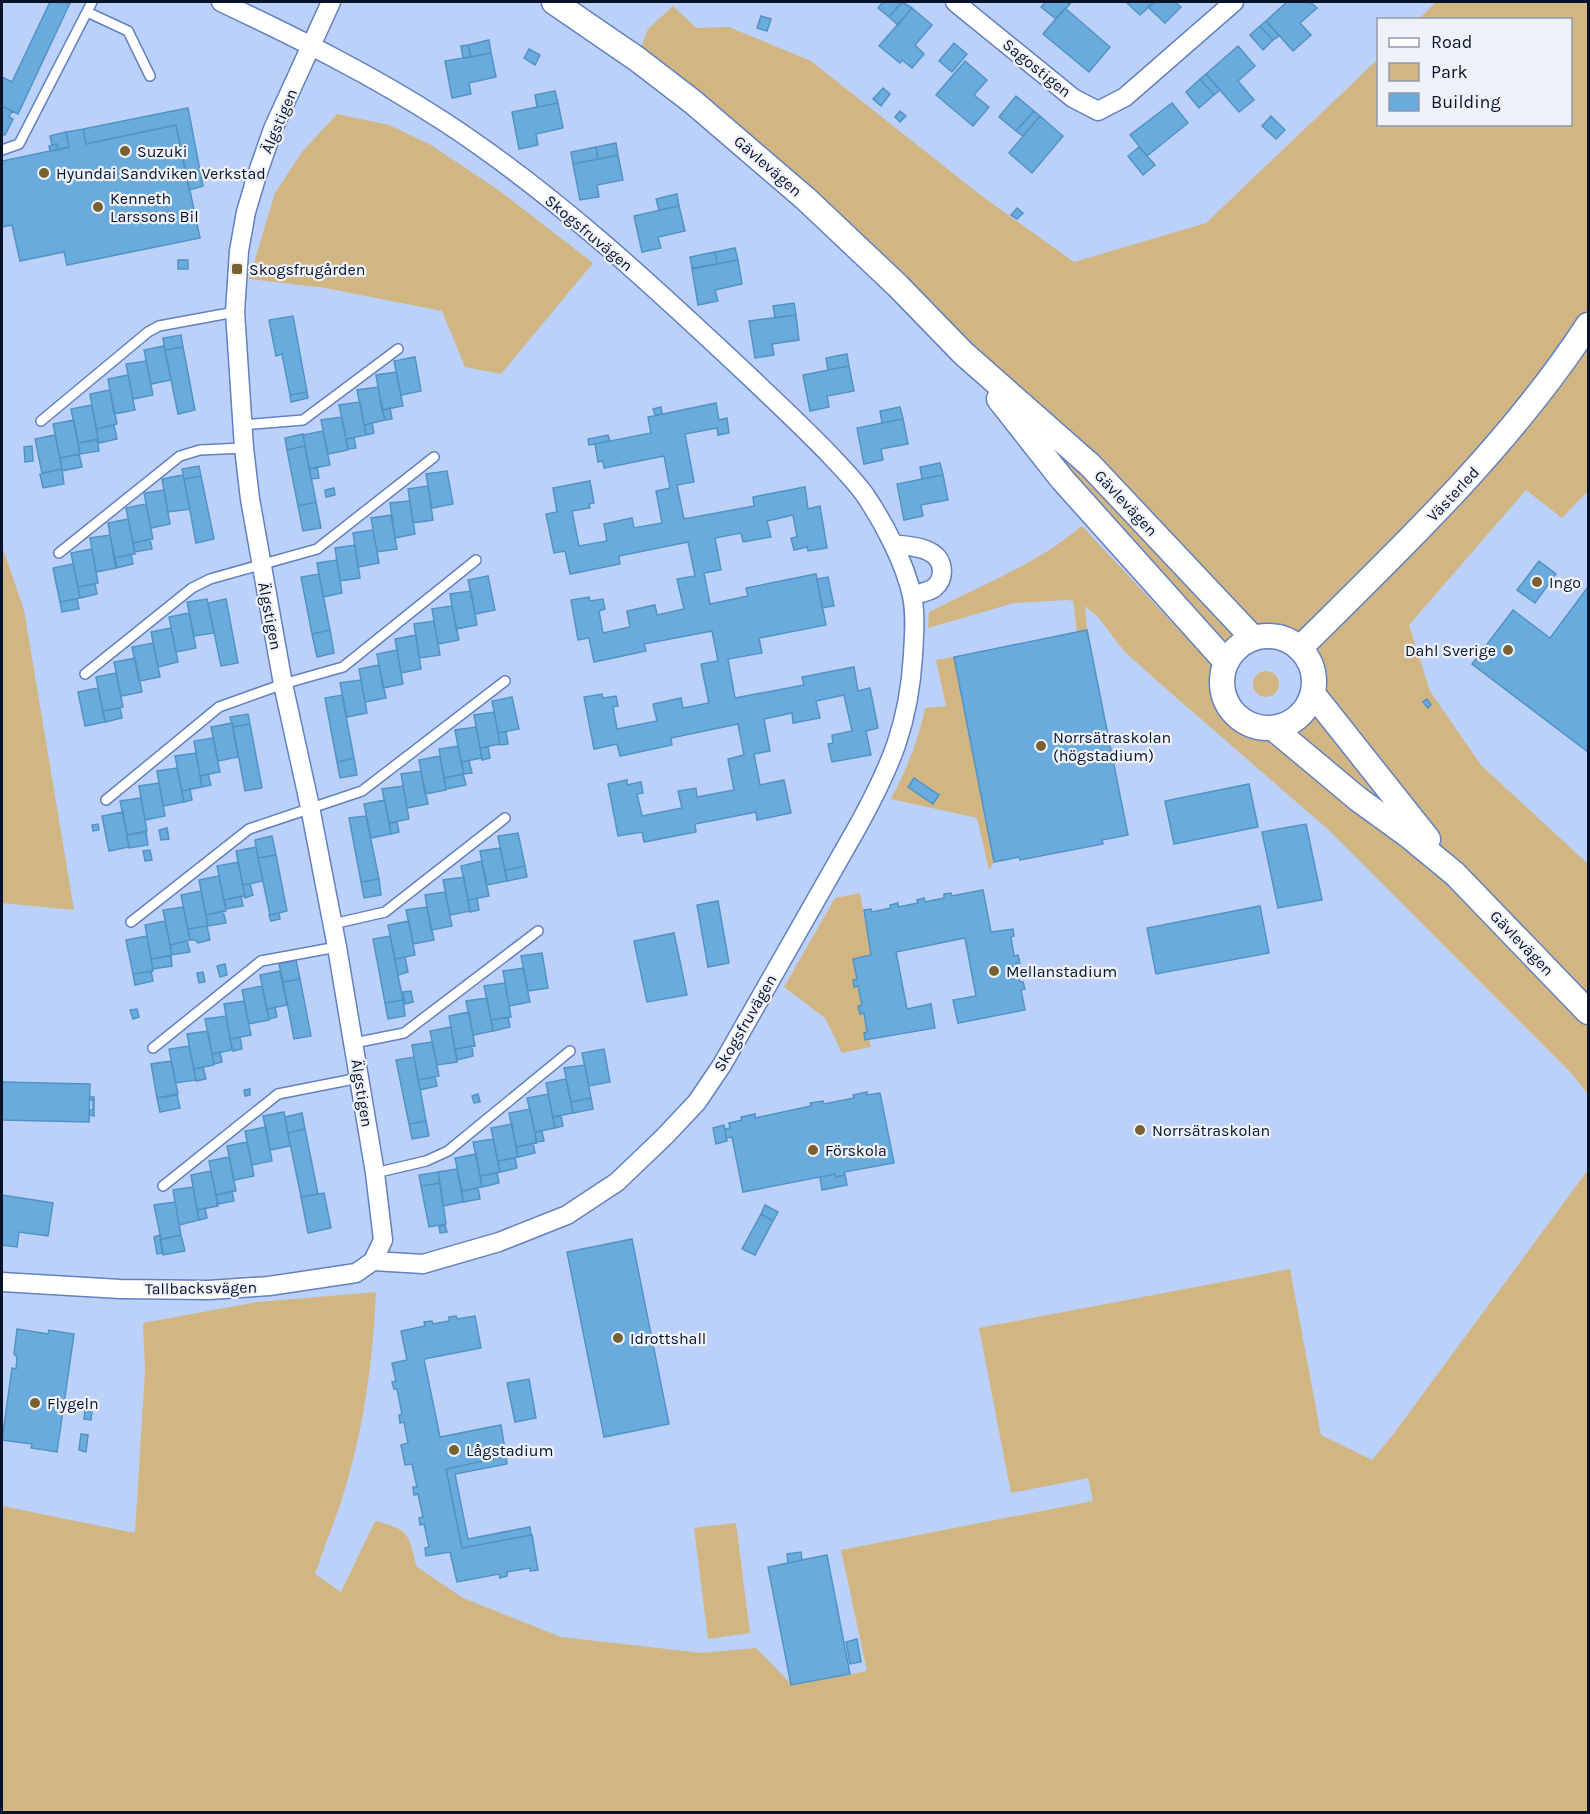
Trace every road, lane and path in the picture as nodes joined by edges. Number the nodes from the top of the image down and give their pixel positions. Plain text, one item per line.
1 (92, 2) edge
2 (221, 2) edge
3 (331, 2) edge
4 (554, 2) edge
5 (955, 2) edge
6 (1234, 2) edge
7 (87, 12) junction
8 (312, 45) junction
9 (150, 76) dead end
10 (2, 150) edge
11 (235, 312) junction
12 (1588, 325) edge
13 (398, 350) dead end
14 (963, 352) junction
15 (41, 421) dead end
16 (242, 425) junction
17 (244, 447) junction
18 (434, 457) dead end
19 (893, 544) junction
20 (59, 553) dead end
21 (477, 560) dead end
22 (260, 564) junction
23 (912, 596) junction
24 (1253, 638) junction
25 (1300, 648) junction
26 (1226, 662) junction
27 (85, 674) dead end
28 (505, 681) dead end
29 (283, 684) junction
30 (1313, 694) junction
31 (1273, 728) junction
32 (106, 800) dead end
33 (310, 807) junction
34 (505, 818) dead end
35 (1455, 874) junction
36 (131, 922) dead end
37 (333, 924) junction
38 (538, 931) dead end
39 (337, 947) junction
40 (1588, 1012) edge
41 (354, 1043) junction
42 (153, 1048) dead end
43 (570, 1051) dead end
44 (359, 1078) junction
45 (375, 1173) junction
46 (163, 1186) dead end
47 (373, 1260) junction
48 (2, 1282) edge

1 - 7 lane
2 - 8 street, Skogsfruvägen
3 - 8 street, Älgstigen
4 - 14 main road, Gävlevägen
5 - 6 street, Sagostigen
7 - 9 lane
7 - 10 lane
8 - 11 street, Älgstigen
8 - 19 street, Skogsfruvägen
11 - 15 lane
11 - 16 street, Älgstigen
12 - 25 main road, Västerled
13 - 16 lane
14 - 24 main road, Gävlevägen
14 - 26 main road, Gävlevägen
16 - 17 street, Älgstigen
17 - 20 lane
17 - 22 street, Älgstigen
18 - 22 lane
19 - 23 street, Skogsfruvägen
19 - 23 street
21 - 29 lane
22 - 27 lane
22 - 29 street, Älgstigen
23 - 47 street, Skogsfruvägen
24 - 25 main road
24 - 26 main road
25 - 30 main road
26 - 31 main road, Gävlevägen
28 - 33 lane
29 - 32 lane
29 - 33 street, Älgstigen
30 - 31 main road
30 - 35 main road, Gävlevägen
31 - 35 main road, Gävlevägen
33 - 36 lane
33 - 37 street, Älgstigen
34 - 37 lane
35 - 40 main road, Gävlevägen
37 - 39 street, Älgstigen
38 - 41 lane
39 - 41 street, Älgstigen
39 - 42 lane
41 - 44 street, Älgstigen
43 - 45 lane
44 - 45 street, Älgstigen
44 - 46 lane
45 - 47 street, Älgstigen
47 - 48 street, Tallbacksvägen

